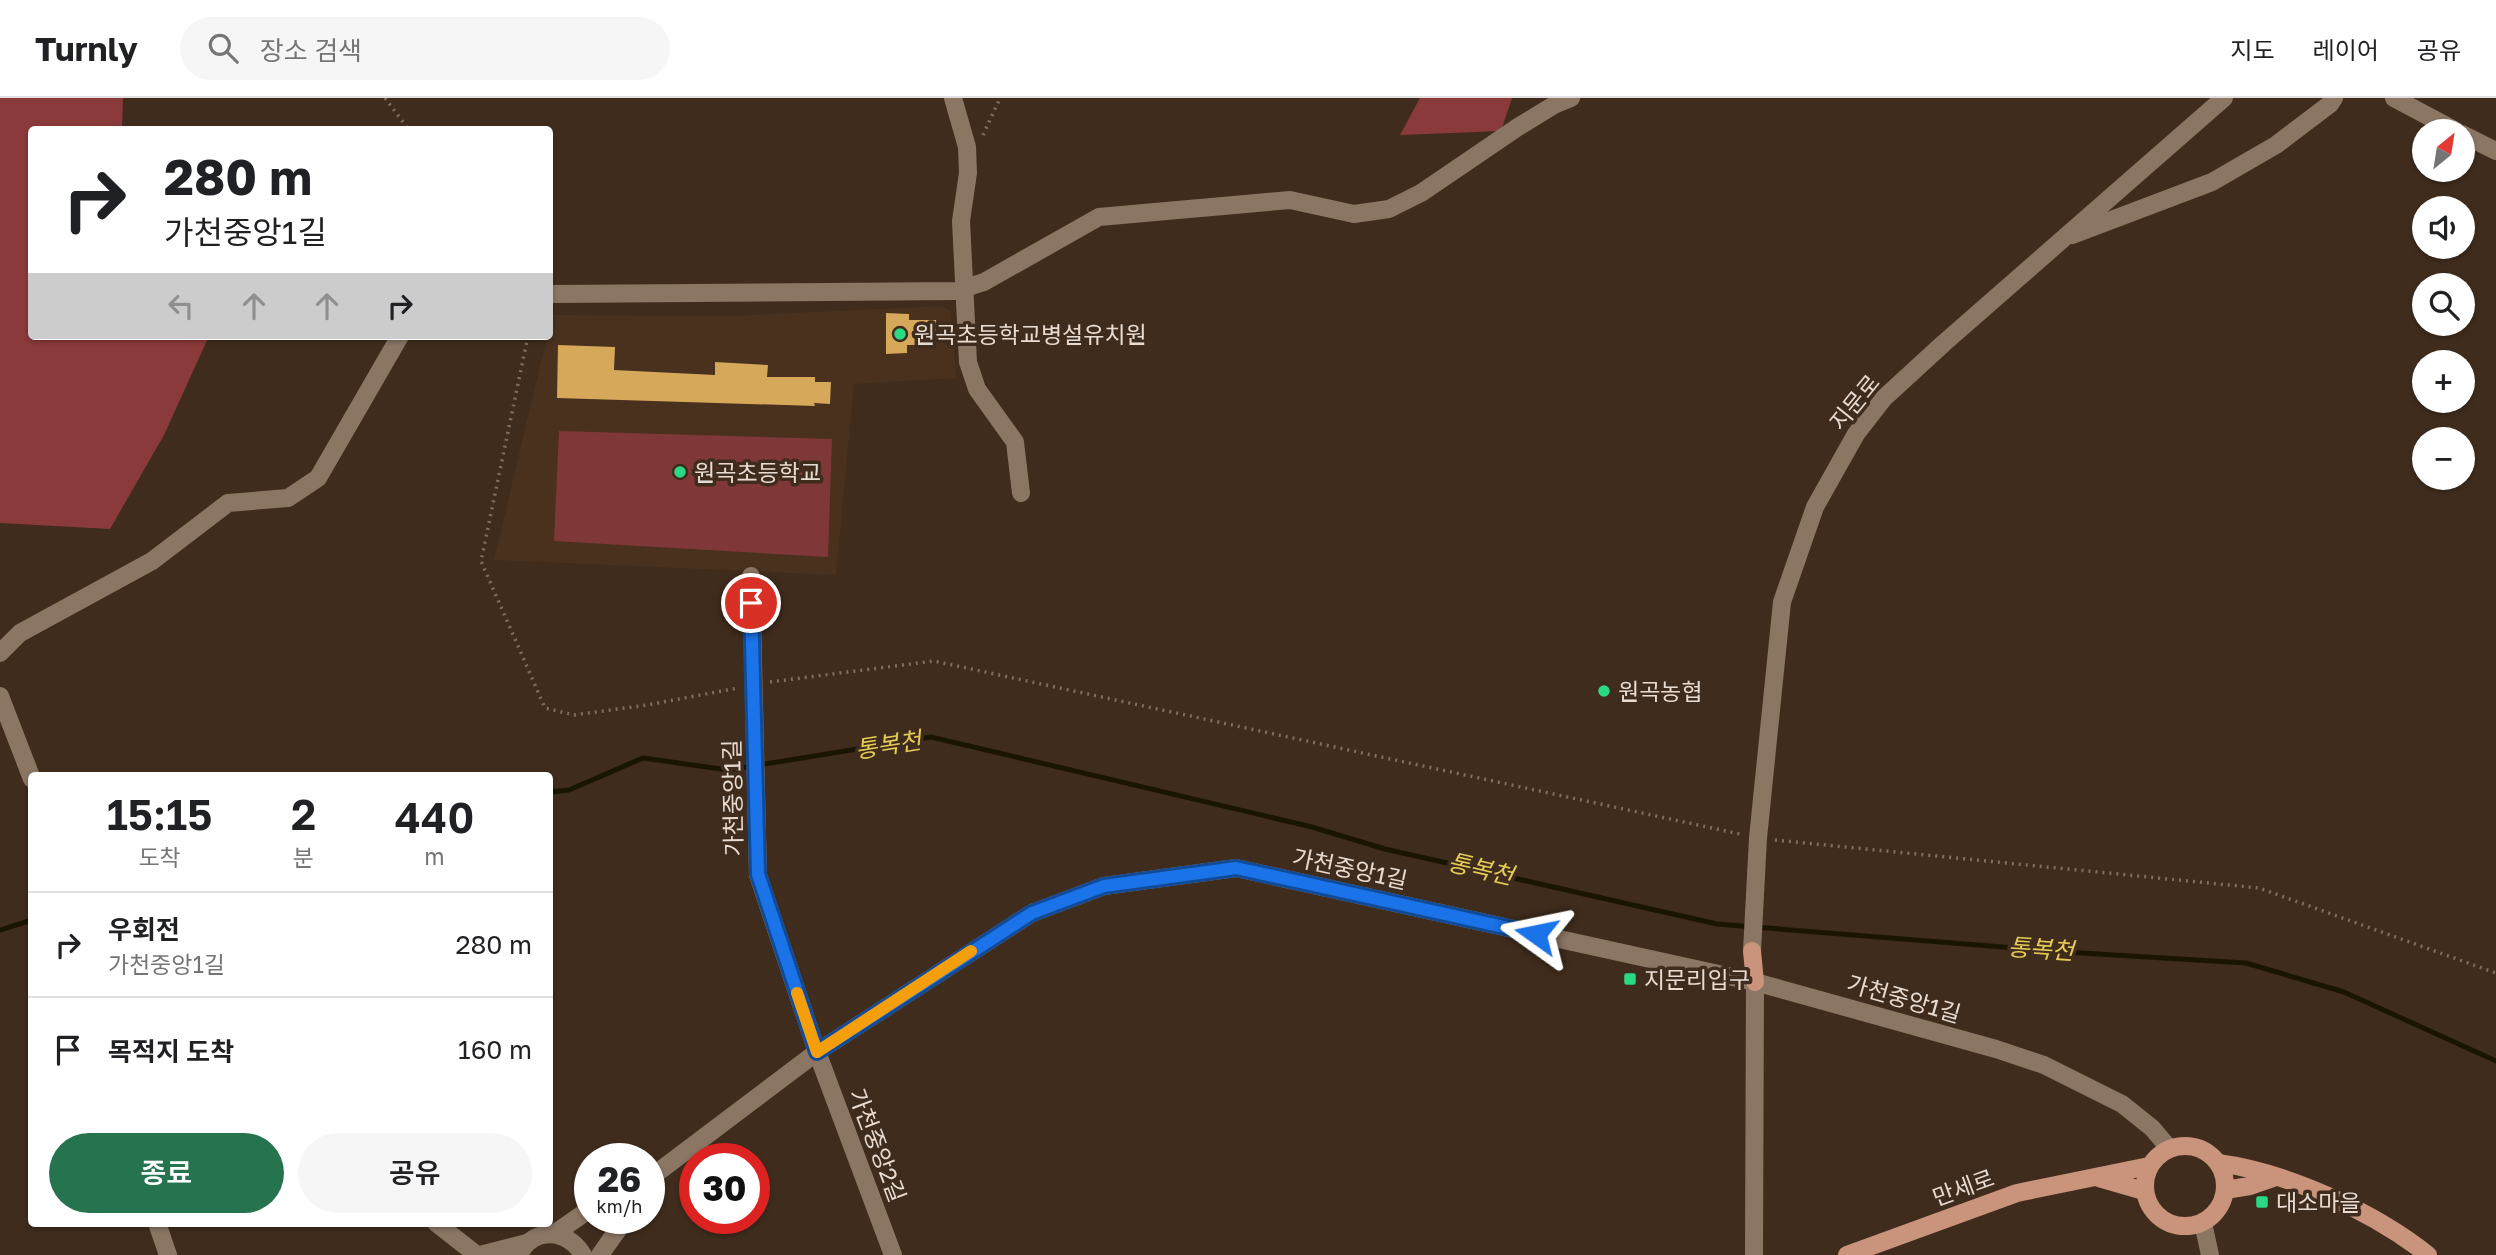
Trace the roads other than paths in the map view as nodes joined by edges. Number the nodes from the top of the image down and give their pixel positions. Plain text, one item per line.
1 (953, 98) edge
2 (1571, 98) edge
3 (2224, 98) edge
4 (2334, 98) edge
5 (2395, 98) edge
6 (2434, 119) edge
7 (2475, 140) edge
8 (2496, 151) edge
9 (2062, 239) junction
10 (964, 288) junction
11 (553, 294) edge
12 (398, 340) edge
13 (1021, 493) dead end
14 (751, 576) dead end
15 (0, 653) edge
16 (0, 696) edge
17 (29, 772) edge
18 (1752, 951) joint
19 (1755, 982) junction
20 (817, 1052) junction
21 (2169, 1148) junction
22 (2218, 1163) junction
23 (2149, 1166) junction
24 (665, 1167) edge
25 (2276, 1177) junction
26 (2099, 1178) junction
27 (2225, 1190) junction
28 (2144, 1191) junction
29 (574, 1220) edge
30 (2203, 1223) junction
31 (158, 1227) edge
32 (441, 1227) edge
33 (554, 1234) junction
34 (615, 1234) edge
35 (523, 1249) edge
36 (167, 1255) edge
37 (479, 1255) edge
38 (583, 1255) edge
39 (600, 1255) edge
40 (893, 1255) edge
41 (1754, 1255) edge
42 (1847, 1255) edge
43 (2210, 1255) edge
44 (2428, 1255) edge

1 - 10 street
2 - 10 street
3 - 9 street, 지문로
4 - 9 street
5 - 6 street
7 - 8 street
9 - 18 street, 지문로
10 - 11 street
10 - 13 street
12 - 15 street
14 - 20 street, 가천중앙1길
16 - 17 street
18 - 19 main road
19 - 20 street, 가천중앙1길
19 - 21 street, 가천중앙1길
19 - 41 street
20 - 24 street, 가천중앙1길
20 - 40 street, 가천중앙2길
21 - 22 main road
21 - 23 main road
22 - 25 main road
22 - 27 main road
23 - 26 main road, 만세로
23 - 28 main road
25 - 27 main road
25 - 44 main road
26 - 28 main road, 만세로
26 - 42 main road, 만세로
27 - 30 main road
28 - 30 main road
29 - 33 street
30 - 43 street
31 - 36 street
32 - 37 street
33 - 35 street
33 - 38 street
34 - 39 street
35 - 37 street

